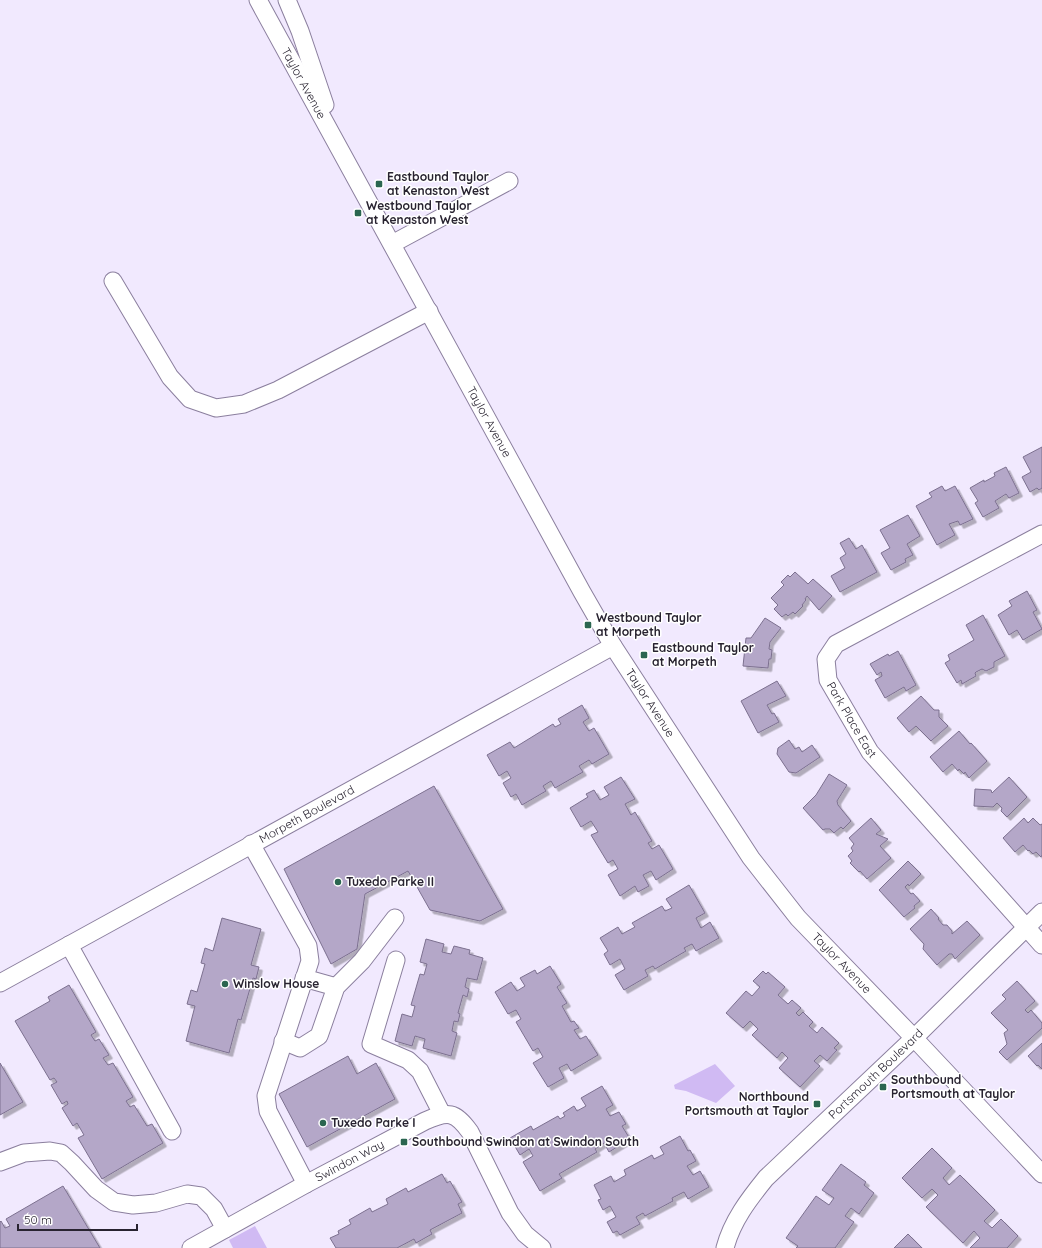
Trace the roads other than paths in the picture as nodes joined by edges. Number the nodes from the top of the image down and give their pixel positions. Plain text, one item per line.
1 (258, 0) edge
2 (287, 0) edge
3 (349, 167) junction
4 (509, 181) dead end
5 (392, 244) junction
6 (113, 281) dead end
7 (428, 312) junction
8 (1042, 534) edge
9 (613, 646) junction
10 (251, 844) junction
11 (1042, 912) edge
12 (395, 918) dead end
13 (1026, 927) junction
14 (69, 945) junction
15 (1042, 945) edge
16 (396, 960) dead end
17 (304, 978) junction
18 (0, 983) edge
19 (336, 987) junction
20 (914, 1038) junction
21 (284, 1041) junction
22 (442, 1114) junction
23 (172, 1131) dead end
24 (0, 1162) edge
25 (1042, 1174) edge
26 (306, 1184) junction
27 (225, 1229) junction
28 (191, 1248) edge
29 (542, 1248) edge
30 (725, 1248) edge

1 - 3 street, Taylor Avenue
2 - 3 street, Taylor Avenue
3 - 5 street, Taylor Avenue
4 - 5 street
5 - 7 street, Taylor Avenue
6 - 7 street
7 - 9 street, Taylor Avenue
8 - 13 street, Park Place East
9 - 10 street, Morpeth Boulevard
9 - 20 street, Taylor Avenue
10 - 14 street, Morpeth Boulevard
10 - 17 street
11 - 13 street, Portsmouth Boulevard
12 - 19 street
13 - 15 street, Park Place East
13 - 20 street, Portsmouth Boulevard
14 - 18 street, Morpeth Boulevard
14 - 23 street
16 - 22 street
17 - 19 street
17 - 21 street
19 - 21 street
20 - 25 street, Taylor Avenue
20 - 30 street, Portsmouth Boulevard
21 - 26 street
22 - 26 street, Swindon Way
22 - 29 street
24 - 27 street
26 - 27 street, Swindon Way
27 - 28 street, Swindon Way

